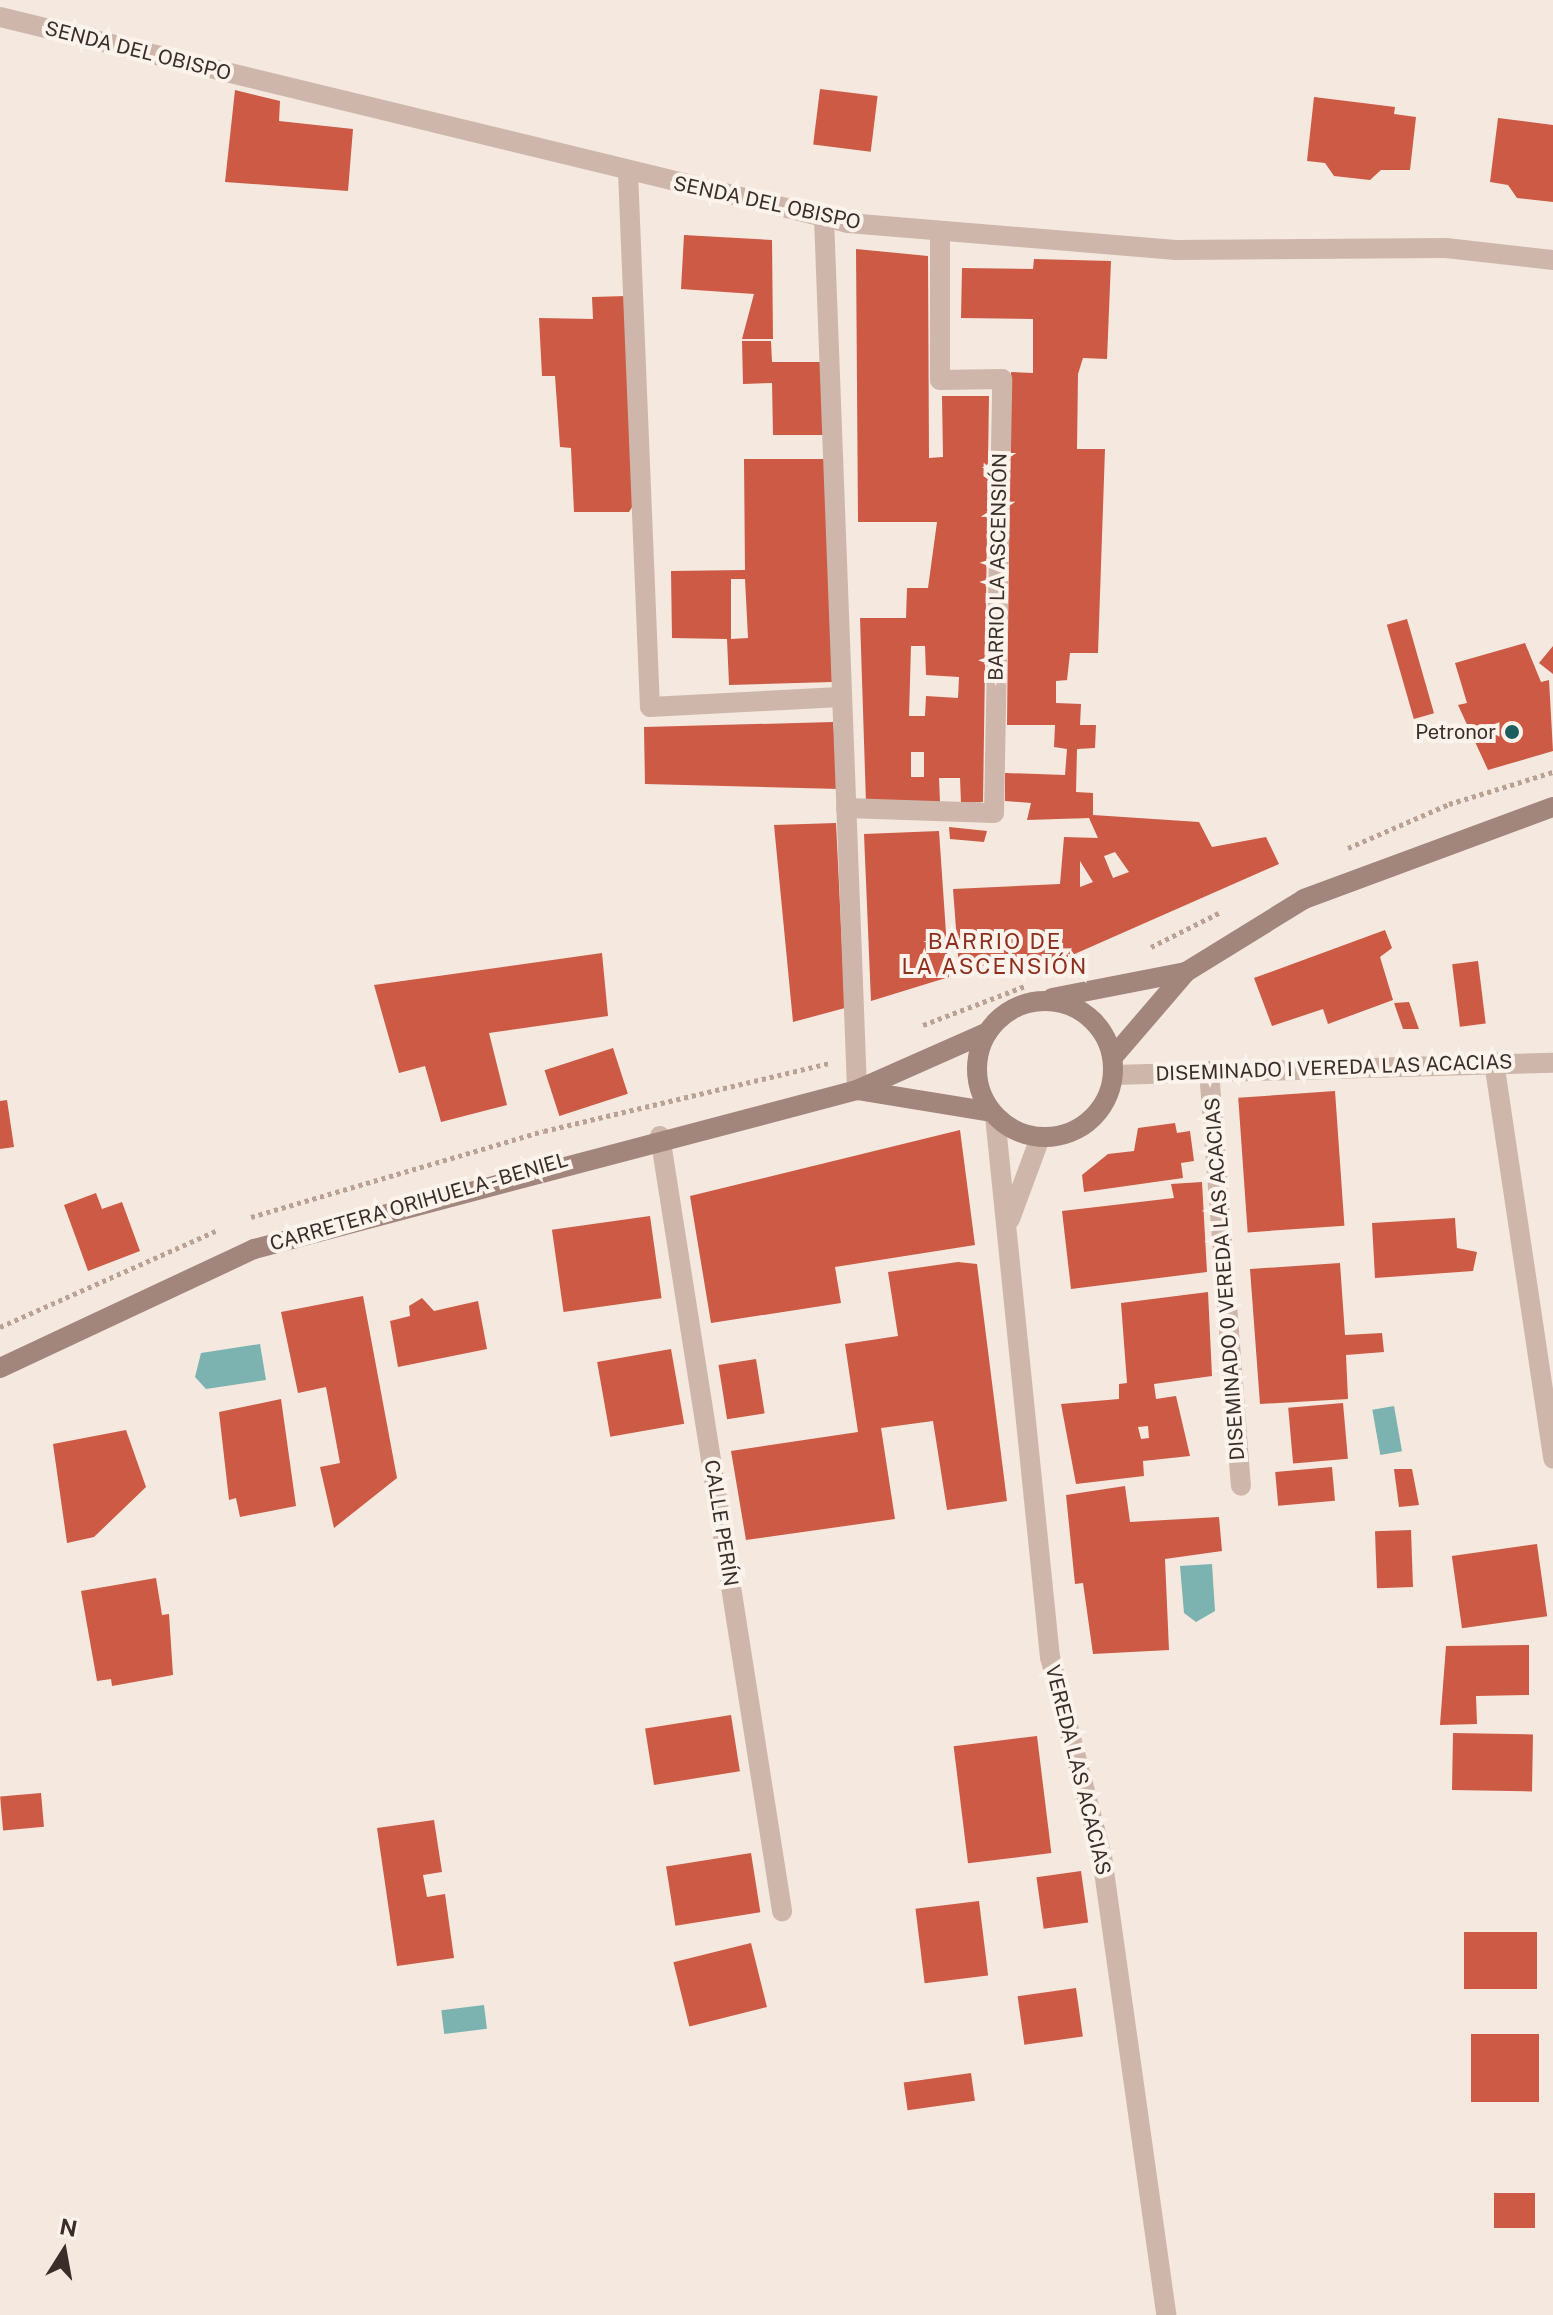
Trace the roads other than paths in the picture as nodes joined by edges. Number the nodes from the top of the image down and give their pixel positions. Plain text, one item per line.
1 (0, 17) edge
2 (628, 172) junction
3 (824, 218) junction
4 (940, 235) junction
5 (1553, 260) edge
6 (840, 697) junction
7 (1553, 807) edge
8 (846, 808) junction
9 (1186, 972) junction
10 (1030, 1003) junction
11 (988, 1032) junction
12 (1494, 1062) junction
13 (1553, 1063) edge
14 (1114, 1066) junction
15 (1209, 1071) junction
16 (857, 1090) junction
17 (993, 1114) junction
18 (660, 1136) junction
19 (1040, 1138) junction
20 (1009, 1223) junction
21 (0, 1368) edge
22 (1553, 1459) edge
23 (1241, 1486) dead end
24 (782, 1911) dead end
25 (1166, 2315) edge

1 - 2 street, SENDA DEL OBISPO
2 - 3 street, SENDA DEL OBISPO
2 - 6 street
3 - 4 street, SENDA DEL OBISPO
3 - 6 street
4 - 5 street, SENDA DEL OBISPO
4 - 8 street, BARRIO LA ASCENSIÓN
6 - 8 street
7 - 9 main road
8 - 16 street
9 - 10 main road
9 - 14 main road
10 - 11 main road
10 - 14 main road
11 - 16 main road, CARRETERA ORIHUELA - BENIEL
11 - 17 main road
12 - 13 street, DISEMINADO I VEREDA LAS ACACIAS
12 - 15 street, DISEMINADO I VEREDA LAS ACACIAS
12 - 22 street
14 - 15 street, DISEMINADO I VEREDA LAS ACACIAS
14 - 19 main road
15 - 23 street, DISEMINADO 0 VEREDA LAS ACACIAS
16 - 17 main road, CARRETERA ORIHUELA - BENIEL
16 - 18 main road, CARRETERA ORIHUELA - BENIEL
17 - 19 main road
17 - 20 street, VEREDA LAS ACACIAS
18 - 21 main road, CARRETERA ORIHUELA - BENIEL
18 - 24 street, CALLE PERÍN
19 - 20 street, VEREDA LAS ACACIAS
20 - 25 street, VEREDA LAS ACACIAS

